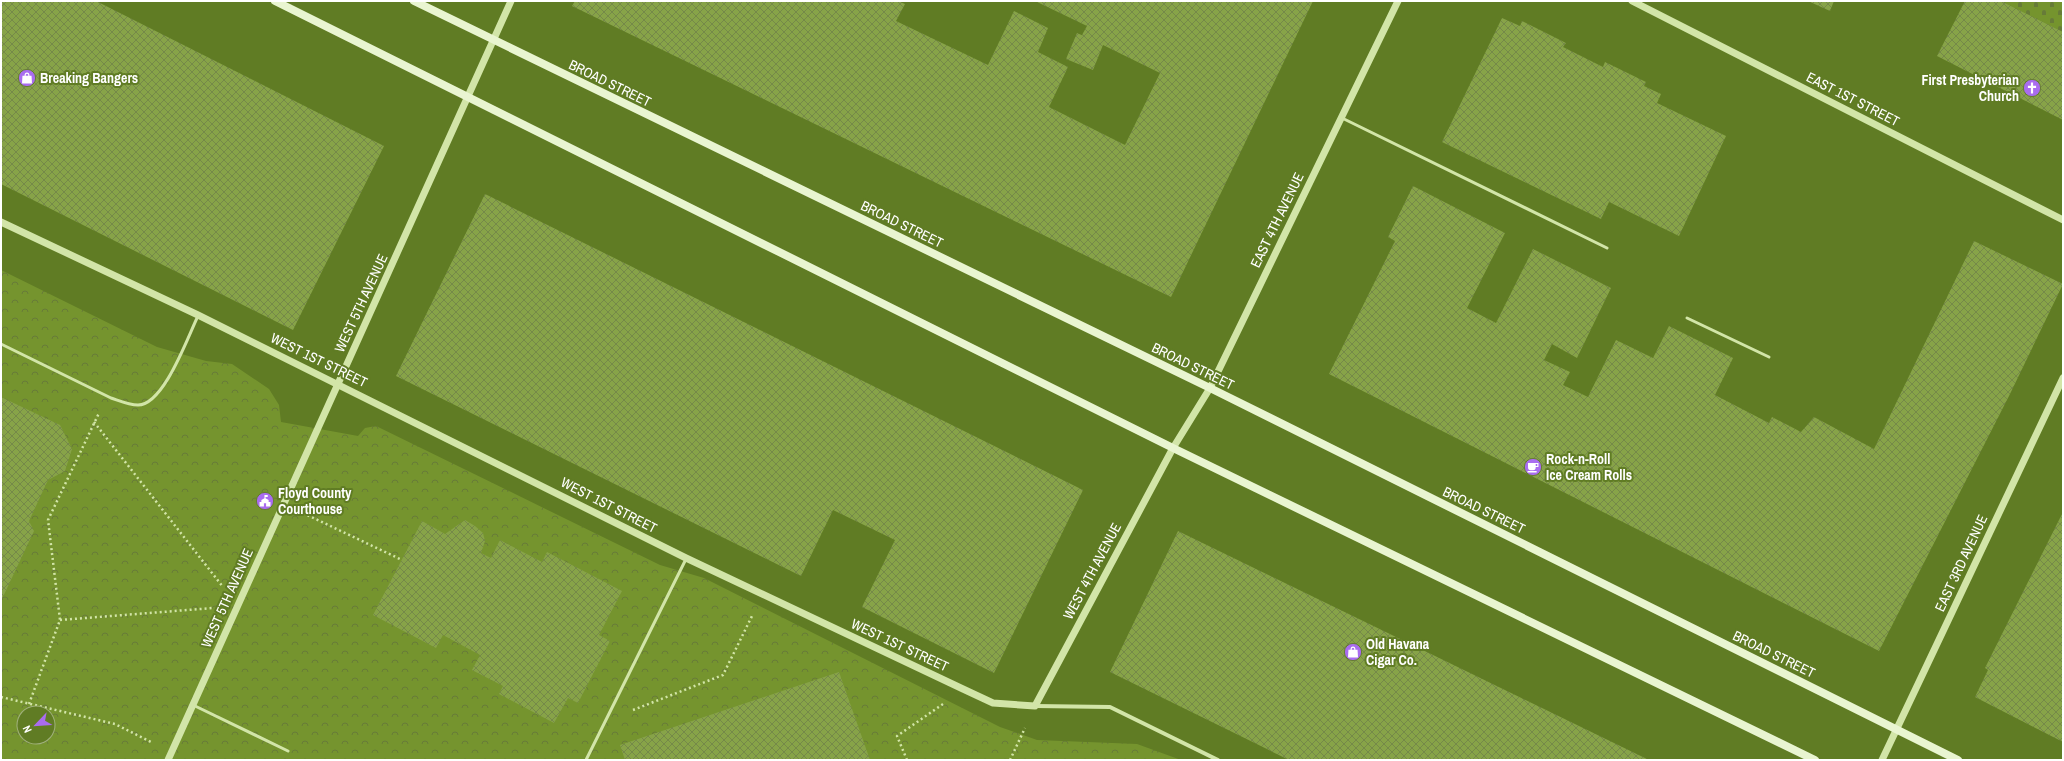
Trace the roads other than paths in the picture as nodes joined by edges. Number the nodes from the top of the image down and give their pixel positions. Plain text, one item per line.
1 (275, 1) edge
2 (414, 1) edge
3 (510, 1) edge
4 (1398, 1) edge
5 (1632, 1) edge
6 (493, 40) junction
7 (467, 96) junction
8 (1342, 118) junction
9 (2063, 220) edge
10 (1, 222) edge
11 (1607, 248) dead end
12 (198, 315) junction
13 (1687, 318) dead end
14 (1, 344) edge
15 (1769, 358) dead end
16 (2063, 378) edge
17 (338, 384) junction
18 (1210, 388) junction
19 (1173, 448) junction
20 (686, 558) junction
21 (193, 705) junction
22 (1035, 706) junction
23 (1897, 730) junction
24 (288, 751) dead end
25 (168, 760) edge
26 (586, 760) edge
27 (1218, 760) edge
28 (1815, 760) edge
29 (1882, 760) edge
30 (1958, 760) edge

1 - 7 main road
2 - 6 main road, BROAD STREET
3 - 6 street, WEST 5TH AVENUE
4 - 8 street, EAST 4TH AVENUE
5 - 9 street, EAST 1ST STREET
6 - 7 street, WEST 5TH AVENUE
6 - 18 main road, BROAD STREET
7 - 17 street, WEST 5TH AVENUE
7 - 19 main road
8 - 11 lane
8 - 18 street, EAST 4TH AVENUE
10 - 12 street, WEST 1ST STREET
12 - 14 lane
12 - 17 street, WEST 1ST STREET
13 - 15 lane
16 - 23 street, EAST 3RD AVENUE
17 - 20 street, WEST 1ST STREET
17 - 21 street, WEST 5TH AVENUE
18 - 19 street, EAST 4TH AVENUE
18 - 23 main road, BROAD STREET
19 - 22 street, WEST 4TH AVENUE
19 - 28 main road
20 - 22 street, WEST 1ST STREET
20 - 26 lane
21 - 24 lane
21 - 25 street, WEST 5TH AVENUE
22 - 27 street, WEST 1ST STREET
23 - 29 street, EAST 3RD AVENUE
23 - 30 main road, BROAD STREET

